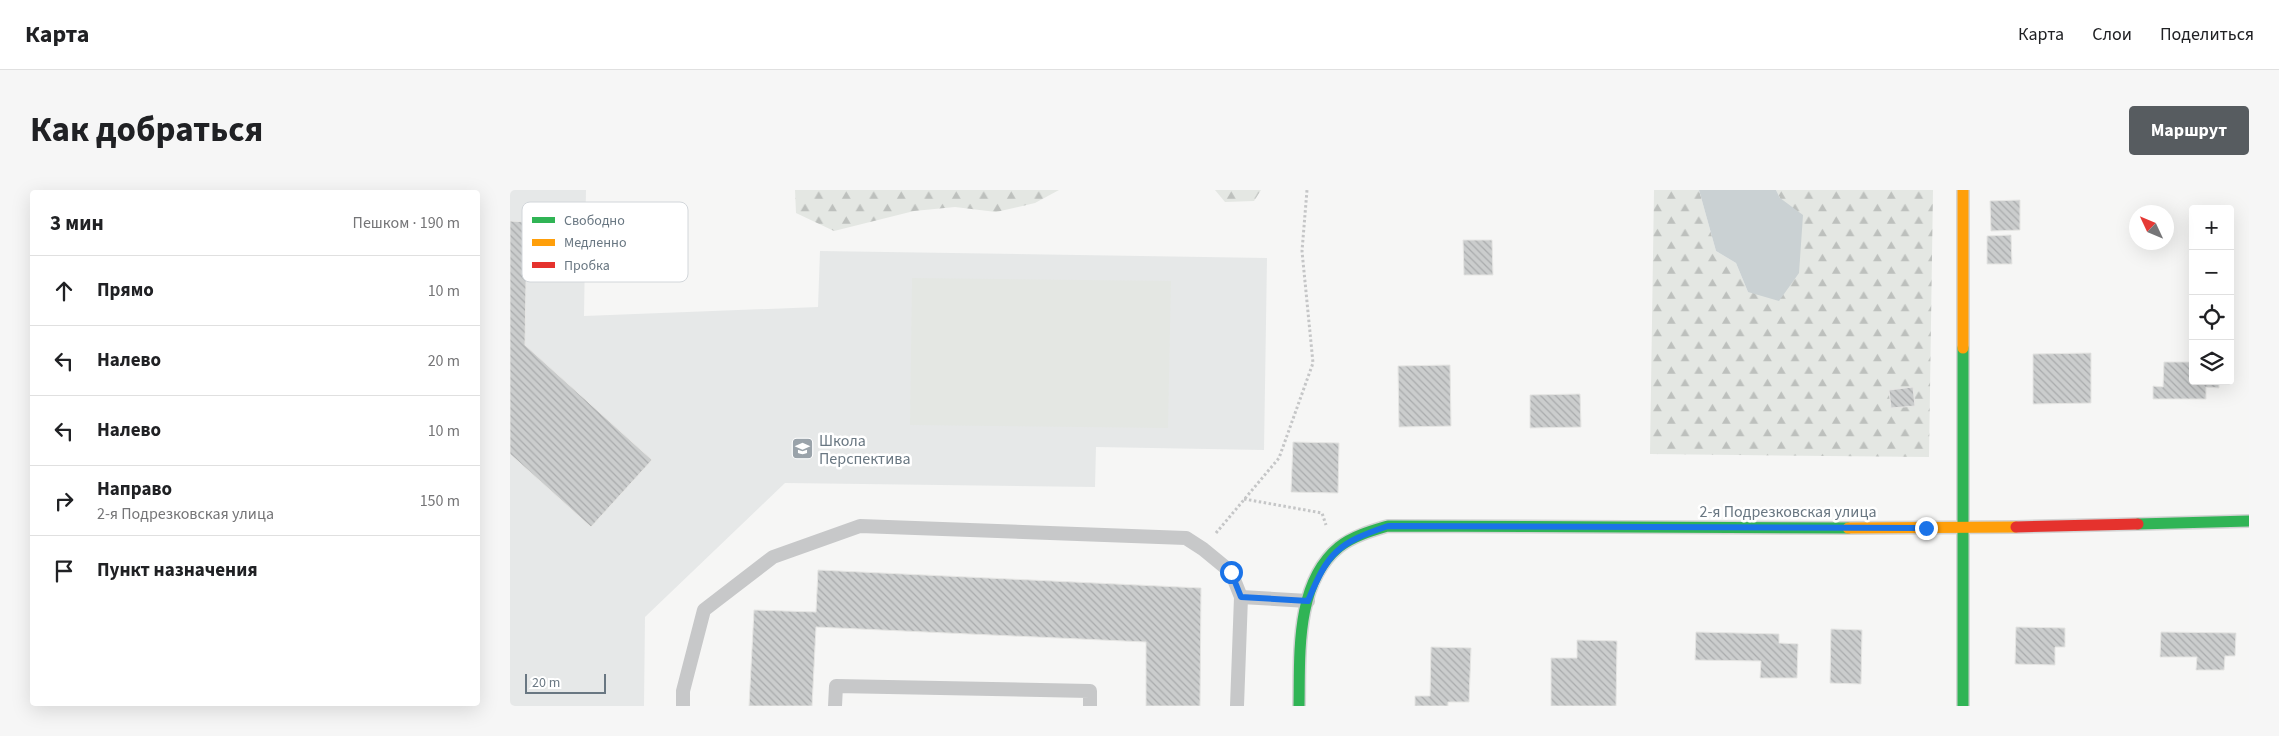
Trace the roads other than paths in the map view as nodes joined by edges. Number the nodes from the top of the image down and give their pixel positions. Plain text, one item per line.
1 (1963, 190) edge
2 (2249, 521) edge
3 (1963, 528) junction
4 (1241, 597) junction
5 (1308, 601) junction
6 (683, 706) edge
7 (835, 706) edge
8 (1090, 706) edge
9 (1237, 706) edge
10 (1299, 706) edge
11 (1962, 706) edge

1 - 3 street
2 - 3 street, 2-я Подрезковская улица
3 - 5 street, 2-я Подрезковская улица
3 - 11 street
4 - 5 lane
4 - 6 lane
4 - 9 lane
5 - 10 street
7 - 8 lane

